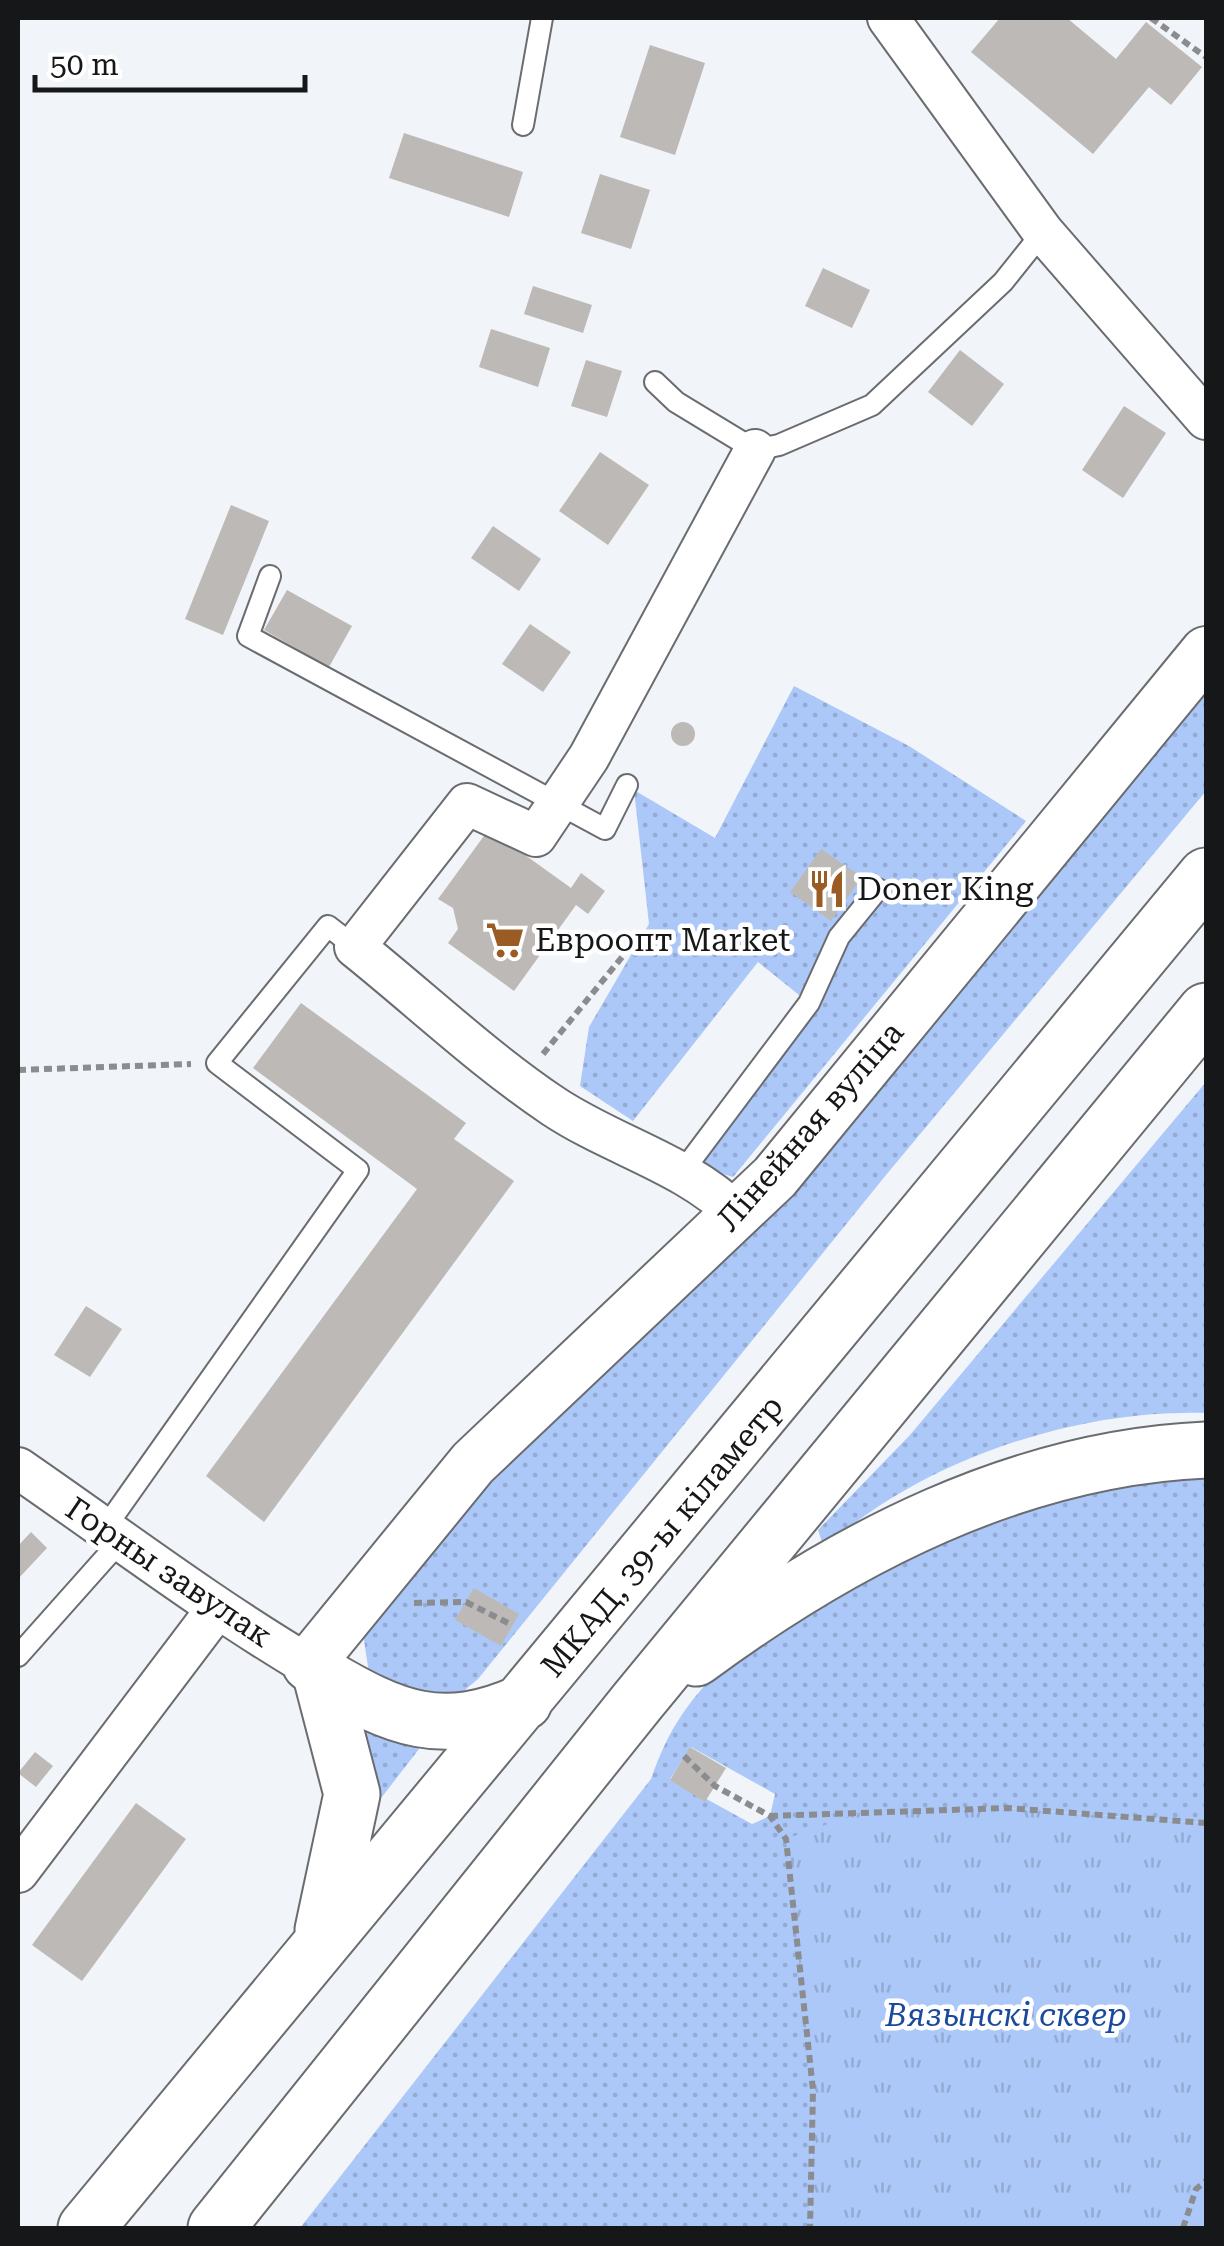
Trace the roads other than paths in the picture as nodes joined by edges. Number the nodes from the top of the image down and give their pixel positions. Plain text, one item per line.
1 (542, 18) edge
2 (888, 18) edge
3 (523, 125) dead end
4 (1043, 232) junction
5 (655, 382) dead end
6 (1206, 419) edge
7 (755, 450) junction
8 (270, 576) dead end
9 (1206, 652) edge
10 (628, 786) dead end
11 (558, 804) junction
12 (1206, 876) edge
13 (878, 889) dead end
14 (355, 947) junction
15 (1206, 1011) edge
16 (683, 1171) junction
17 (737, 1214) junction
18 (1206, 1450) edge
19 (18, 1468) edge
20 (114, 1533) junction
21 (216, 1610) junction
22 (18, 1656) edge
23 (315, 1670) junction
24 (524, 1702) junction
25 (637, 1702) junction
26 (18, 1872) edge
27 (321, 1940) junction
28 (100, 2210) edge
29 (216, 2228) edge

1 - 3 lane
2 - 4 street
4 - 6 street
4 - 7 lane
5 - 7 lane
7 - 11 street
8 - 11 lane
9 - 17 street, Лінейная вуліца
10 - 11 lane
11 - 14 street
12 - 24 highway, МКАД, 39-ы кіламетр
13 - 16 lane
14 - 16 street
14 - 20 lane
15 - 25 highway
16 - 17 street
17 - 23 street, Лінейная вуліца
18 - 25 highway
19 - 20 street, Горны завулак
20 - 21 street, Горны завулак
20 - 22 lane
21 - 23 street, Горны завулак
21 - 26 street
23 - 24 highway
23 - 27 highway
24 - 27 highway, МКАД, 39-ы кіламетр
25 - 29 highway
27 - 28 highway, МКАД, 39-ы кіламетр

